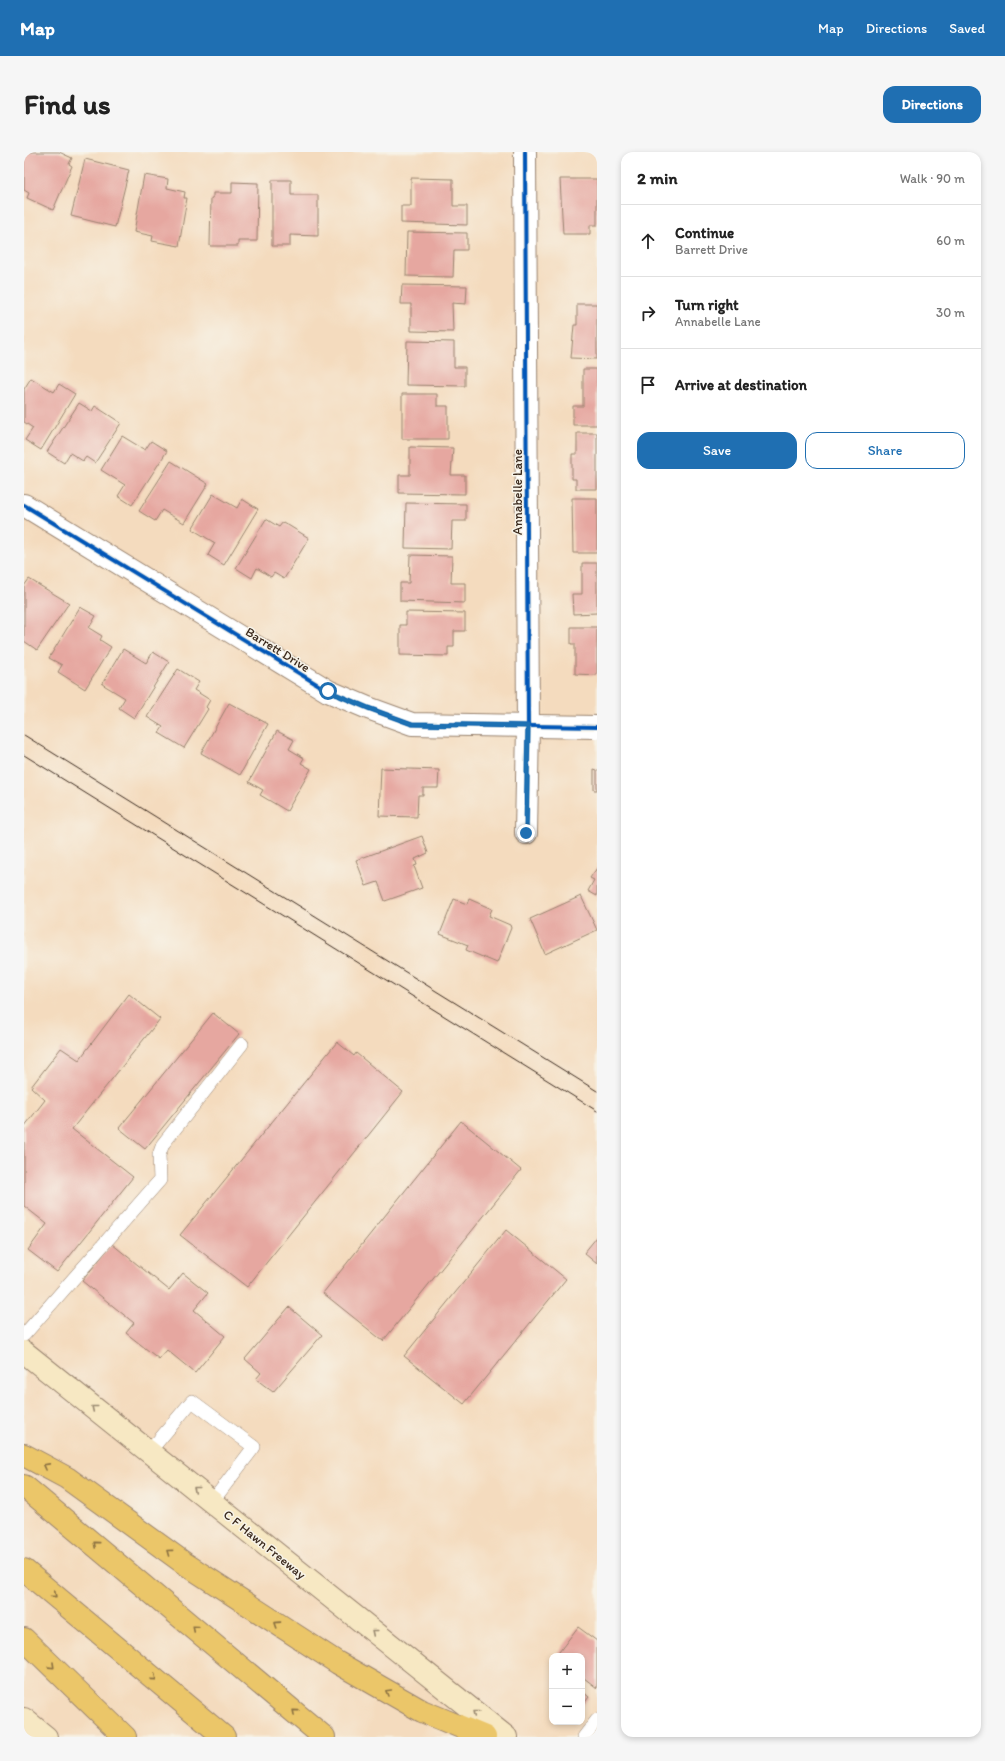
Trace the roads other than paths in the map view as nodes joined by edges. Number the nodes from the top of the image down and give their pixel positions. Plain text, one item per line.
1 (525, 152) edge
2 (24, 505) edge
3 (528, 726) junction
4 (597, 727) edge
5 (526, 833) dead end
6 (242, 1044) dead end
7 (24, 1335) edge
8 (24, 1352) edge
9 (149, 1452) junction
10 (24, 1455) edge
11 (24, 1486) edge
12 (212, 1502) junction
13 (24, 1570) edge
14 (24, 1639) edge
15 (24, 1719) edge
16 (597, 1720) edge
17 (46, 1737) edge
18 (125, 1737) edge
19 (224, 1737) edge
20 (324, 1737) edge
21 (485, 1737) edge
22 (506, 1737) edge
23 (584, 1737) edge

1 - 3 street, Annabelle Lane
2 - 3 street, Barrett Drive
3 - 4 street, Barrett Drive
3 - 5 street, Annabelle Lane
6 - 7 lane
9 -> 8 main road, C F Hawn Freeway
12 -> 9 main road, C F Hawn Freeway
9 - 12 lane
21 -> 10 highway
20 -> 11 highway
22 -> 12 main road, C F Hawn Freeway
13 -> 19 highway
14 -> 18 highway
15 - 17 main road
16 - 23 lane

